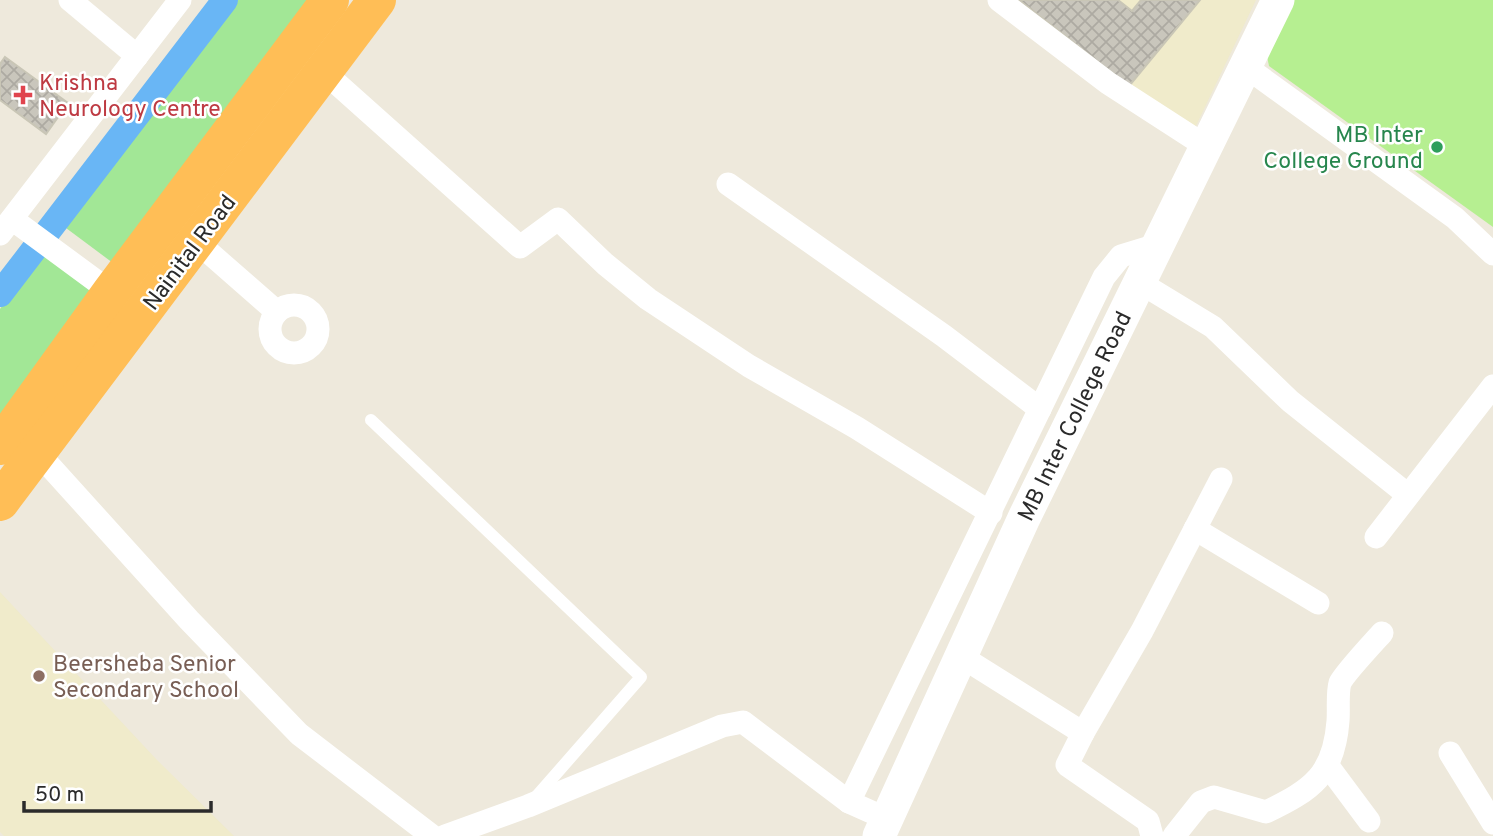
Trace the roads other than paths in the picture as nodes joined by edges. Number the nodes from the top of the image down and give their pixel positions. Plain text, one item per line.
1 (70, 0) edge
2 (180, 0) edge
3 (330, 0) edge
4 (377, 0) edge
5 (999, 0) edge
6 (1278, 0) edge
7 (137, 56) junction
8 (1246, 67) junction
9 (324, 72) junction
10 (1207, 147) junction
11 (728, 184) dead end
12 (6, 226) edge
13 (197, 242) junction
14 (1157, 245) junction
15 (1493, 254) edge
16 (1139, 282) junction
17 (111, 292) junction
18 (277, 312) dead end
19 (1493, 386) edge
20 (1040, 409) junction
21 (371, 420) dead end
22 (17, 442) edge
23 (1221, 479) dead end
24 (1408, 495) junction
25 (0, 502) edge
26 (991, 513) junction
27 (1195, 530) junction
28 (1376, 537) dead end
29 (1318, 603) dead end
30 (1382, 633) dead end
31 (962, 657) junction
32 (1083, 733) junction
33 (1450, 753) dead end
34 (1328, 766) junction
35 (849, 802) junction
36 (528, 806) junction
37 (1369, 821) dead end
38 (1493, 823) edge
39 (883, 831) edge
40 (432, 836) edge
41 (445, 836) edge
42 (1152, 836) edge
43 (1174, 836) edge

1 - 7 street
2 - 7 street
3 - 17 highway, Nainital Road
4 - 9 highway, Nainital Road
5 - 10 street
6 - 8 street, MB Inter College Road
7 - 12 street
8 - 10 street, MB Inter College Road
8 - 15 street
9 - 13 highway, Nainital Road
9 - 26 street
10 - 14 street, MB Inter College Road
11 - 20 street
12 - 17 street
13 - 18 street
13 - 22 highway, Nainital Road
14 - 16 street, MB Inter College Road
14 - 20 street
16 - 24 street
16 - 31 street, MB Inter College Road
17 - 22 highway, Nainital Road
19 - 24 street
20 - 26 street
21 - 36 lane
22 - 25 highway, Nainital Road
22 - 40 street
23 - 27 street
24 - 28 street
26 - 35 street
27 - 29 street
27 - 32 street
30 - 34 street
31 - 32 street
31 - 39 street, MB Inter College Road
32 - 42 street
33 - 38 street
34 - 37 street
34 - 43 street
35 - 36 street
35 - 39 street
36 - 41 street

